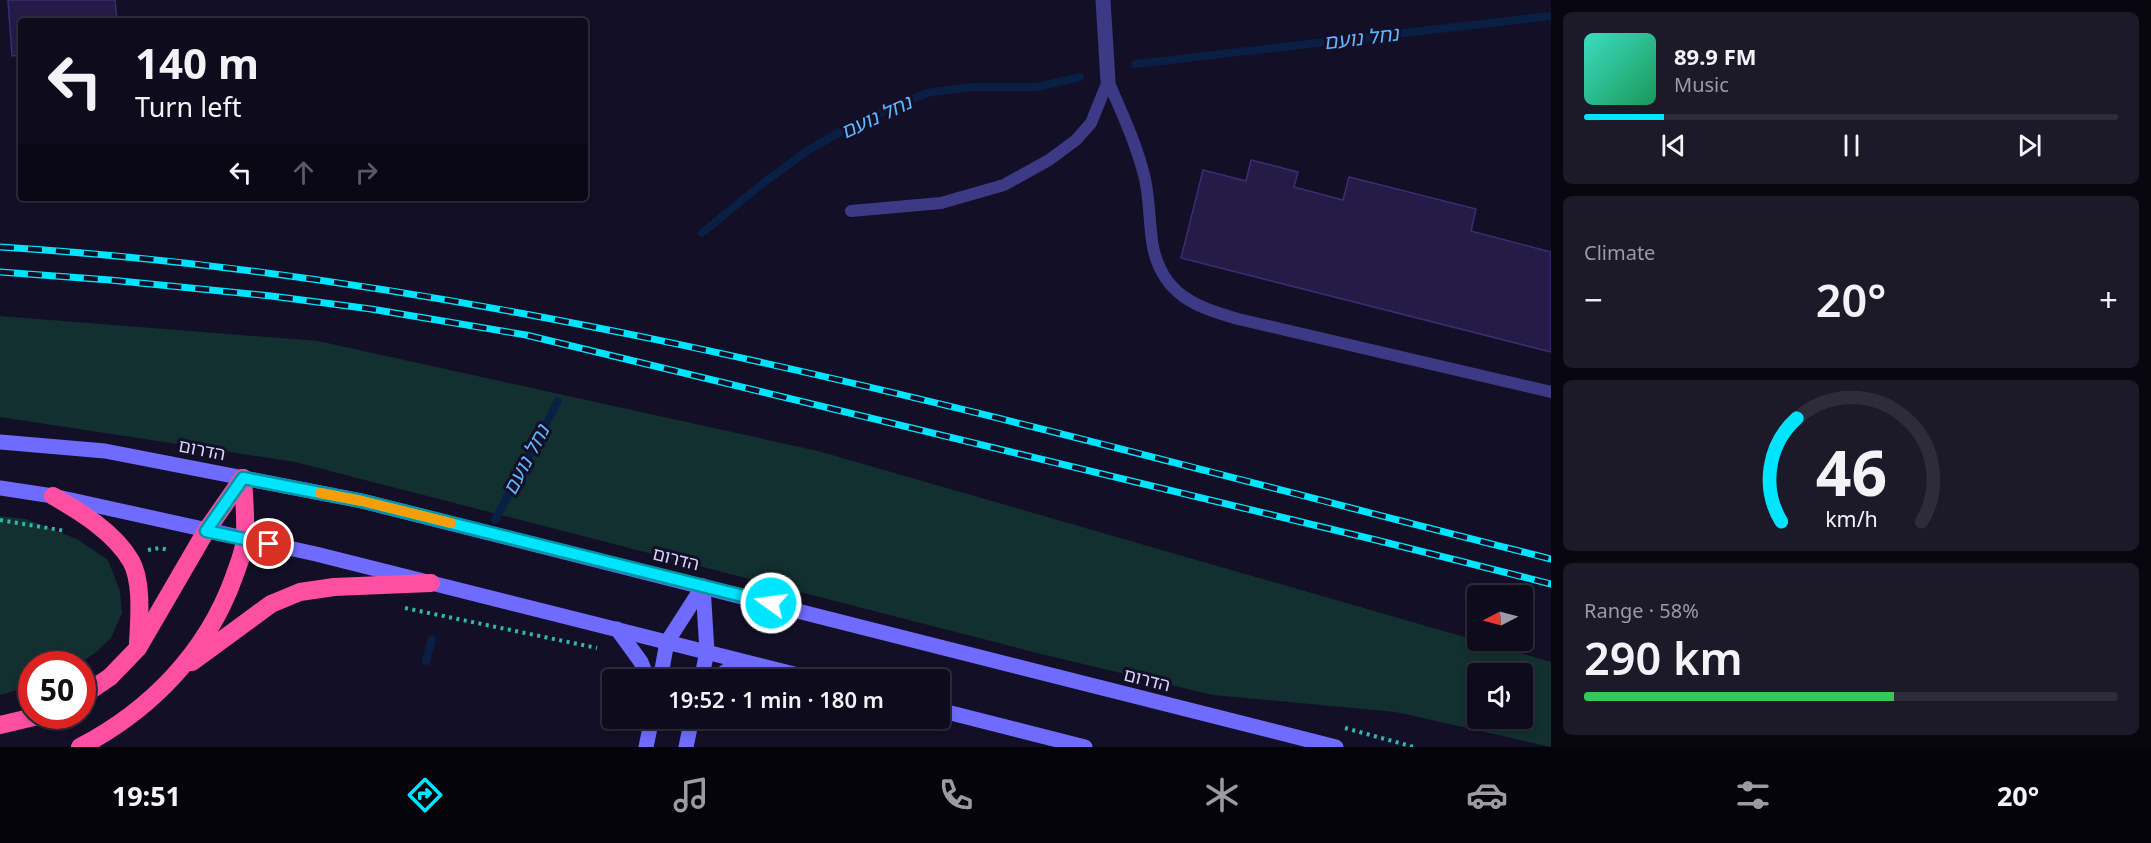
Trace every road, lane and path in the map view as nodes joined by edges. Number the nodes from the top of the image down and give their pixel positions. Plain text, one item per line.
1 (1102, 0) edge
2 (1108, 81) junction
3 (851, 211) dead end
4 (1551, 392) edge
5 (0, 442) edge
6 (243, 478) junction
7 (0, 488) edge
8 (53, 496) junction
9 (0, 520) edge
10 (206, 531) junction
11 (71, 532) dead end
12 (245, 539) junction
13 (431, 583) junction
14 (703, 586) junction
15 (402, 607) dead end
16 (617, 629) junction
17 (667, 642) junction
18 (138, 648) junction
19 (707, 652) junction
20 (636, 656) junction
21 (750, 663) junction
22 (642, 669) edge
23 (662, 669) edge
24 (703, 669) edge
25 (729, 669) edge
26 (774, 669) edge
27 (177, 674) junction
28 (96, 686) edge
29 (950, 713) edge
30 (18, 721) edge
31 (0, 725) edge
32 (650, 729) edge
33 (690, 729) edge
34 (80, 747) edge
35 (646, 747) edge
36 (686, 747) edge
37 (1085, 747) edge
38 (1336, 747) edge

1 - 2 street
2 - 3 lane
2 - 4 lane
5 - 6 main road, הדרום
6 - 10 highway
6 - 12 highway
6 - 14 main road, הדרום
7 - 8 main road
8 - 10 main road
8 - 18 highway
9 - 11 path
10 - 12 main road
10 - 18 highway
12 - 13 main road
12 - 27 highway
13 - 16 main road
13 - 27 highway
14 - 17 main road
14 - 19 main road
14 - 38 main road, הדרום
15 - 20 path
16 - 17 main road
16 - 20 main road
17 - 19 main road
17 - 23 main road
18 - 28 highway
19 - 21 main road
19 - 24 main road
20 - 22 main road
21 - 25 main road
21 - 26 main road
27 - 34 highway
29 - 37 main road
30 - 31 highway
32 - 35 main road
33 - 36 main road

